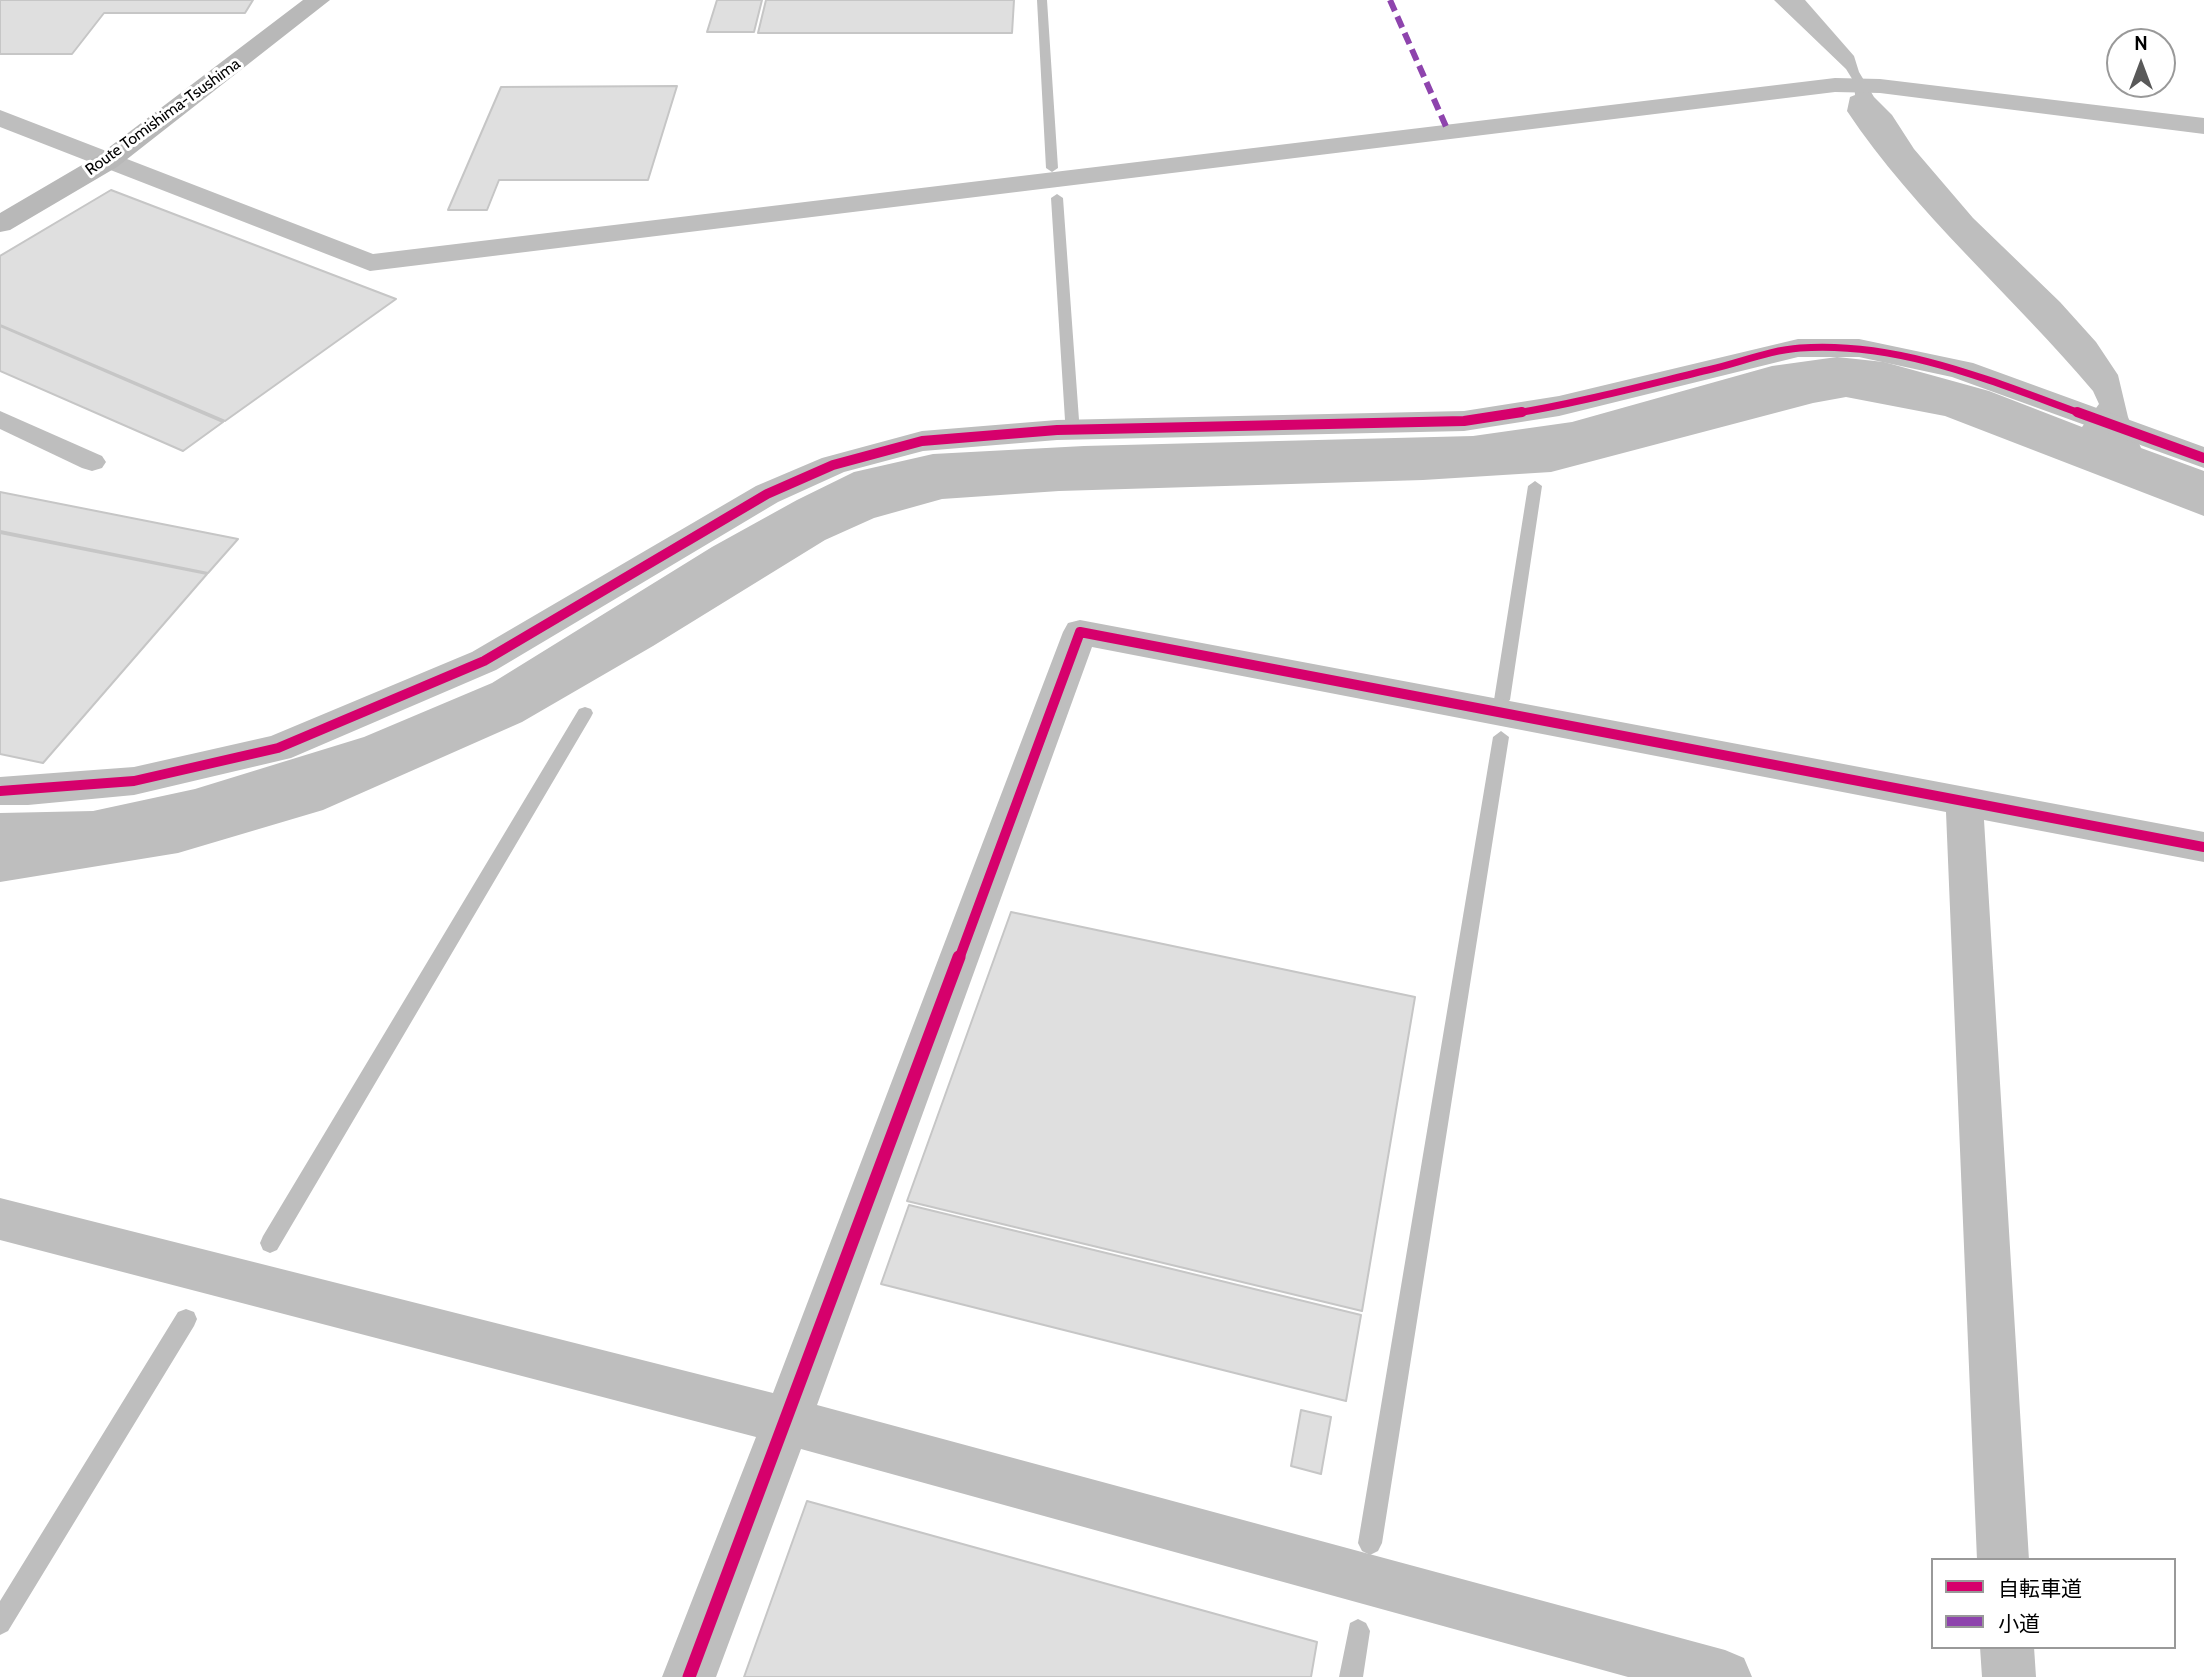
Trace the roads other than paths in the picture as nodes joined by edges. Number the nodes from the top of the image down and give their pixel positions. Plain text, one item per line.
1 (318, 0) edge
2 (0, 118) edge
3 (2204, 126) edge
4 (108, 161) junction
5 (0, 224) edge
6 (0, 419) edge
7 (2204, 458) edge
8 (92, 462) dead end
9 (0, 791) edge
10 (1964, 802) junction
11 (2204, 847) edge
12 (0, 1219) edge
13 (787, 1421) junction
14 (2003, 1558) edge
15 (2007, 1649) edge
16 (689, 1677) edge
17 (1725, 1677) edge
18 (2009, 1677) edge

1 - 4 main road, Route Tomishima-Tsushima
2 - 4 street
3 - 4 street
4 - 5 main road, Route Tomishima-Tsushima
6 - 8 lane
7 - 9 street
10 - 11 street
10 - 13 street
10 - 14 street
12 - 13 street
13 - 16 street
13 - 17 street
15 - 18 street

